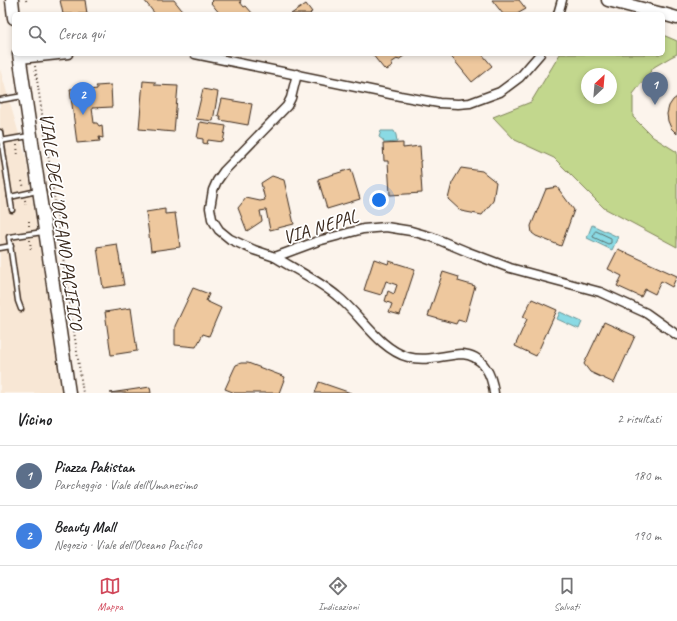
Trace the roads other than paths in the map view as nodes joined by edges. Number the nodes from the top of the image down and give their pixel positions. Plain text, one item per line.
1 (12, 0) edge
2 (562, 0) edge
3 (608, 0) edge
4 (13, 12) edge
5 (559, 12) edge
6 (654, 12) edge
7 (665, 15) edge
8 (677, 18) edge
9 (51, 56) edge
10 (205, 56) edge
11 (538, 56) edge
12 (20, 57) edge
13 (297, 74) junction
14 (25, 96) junction
15 (0, 100) edge
16 (0, 132) edge
17 (31, 135) junction
18 (0, 141) edge
19 (40, 191) junction
20 (10, 197) junction
21 (12, 210) dead end
22 (46, 231) junction
23 (11, 246) junction
24 (0, 248) edge
25 (276, 257) junction
26 (21, 309) dead end
27 (677, 335) edge
28 (69, 393) edge
29 (494, 393) edge

1 - 4 main road
2 - 5 street
3 - 6 main road
7 - 8 main road
9 - 12 street
10 - 13 street
11 - 13 street
12 - 14 main road, VIALE DELL'OCEANO PACIFICO
13 - 25 street, VIA NEPAL
14 - 15 lane
14 - 17 main road, VIALE DELL'OCEANO PACIFICO
16 - 18 lane
17 - 18 lane
17 - 19 main road, VIALE DELL'OCEANO PACIFICO
18 - 20 lane
19 - 20 lane
19 - 22 main road, VIALE DELL'OCEANO PACIFICO
20 - 21 lane
22 - 23 lane
22 - 28 main road, VIALE DELL'OCEANO PACIFICO
23 - 24 lane
23 - 26 lane
25 - 27 street, VIA NEPAL
25 - 29 street

